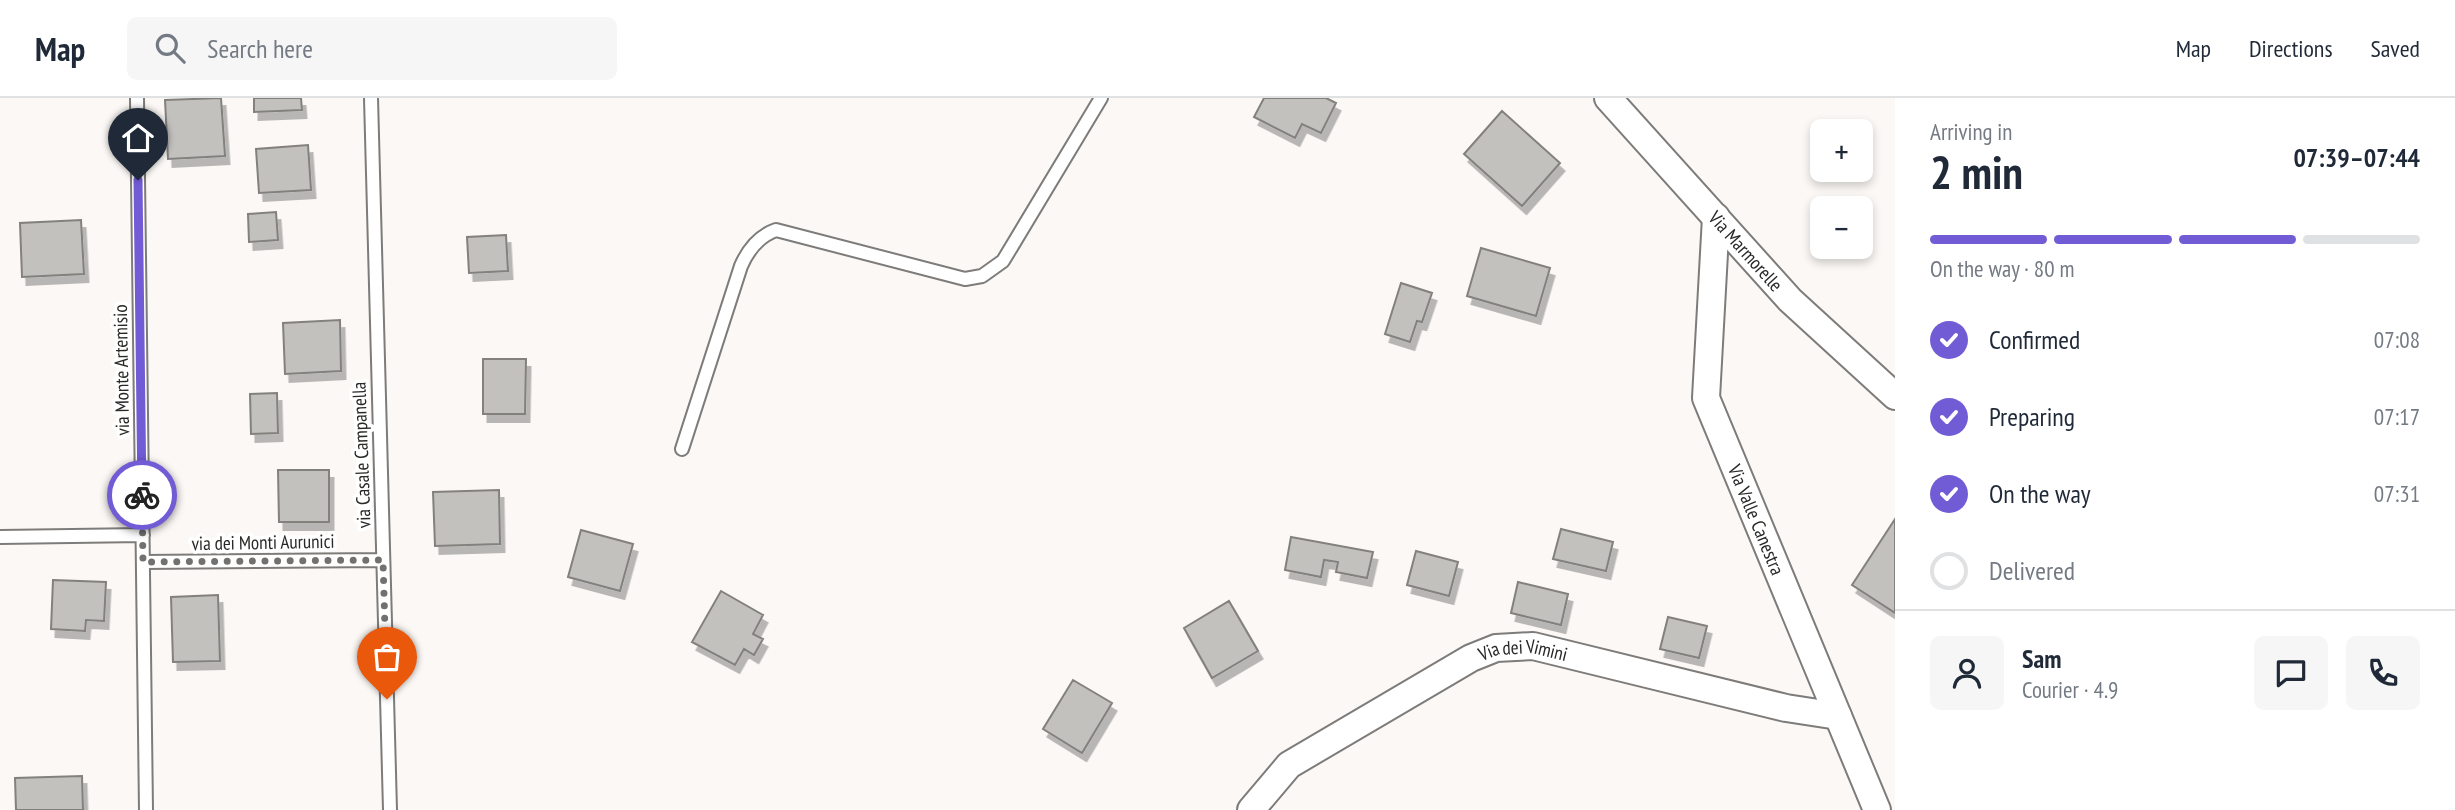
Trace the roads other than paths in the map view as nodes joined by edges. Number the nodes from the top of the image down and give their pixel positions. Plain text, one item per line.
1 (137, 98) edge
2 (370, 98) edge
3 (1101, 98) edge
4 (1608, 98) edge
5 (1716, 217) junction
6 (1895, 396) edge
7 (682, 449) dead end
8 (142, 535) junction
9 (0, 537) edge
10 (383, 560) junction
11 (143, 562) junction
12 (1838, 716) junction
13 (146, 810) edge
14 (390, 810) edge
15 (1251, 810) edge
16 (1877, 810) edge

1 - 8 lane, via Monte Artemisio
2 - 10 lane, via Casale Campanella
3 - 7 lane
4 - 5 street, Via Marmorelle
5 - 6 street, Via Marmorelle
5 - 12 street, Via Valle Canestra
8 - 9 lane
8 - 11 lane, via Monte Artemisio
10 - 11 lane, via dei Monti Aurunici
10 - 14 lane, via Casale Campanella
11 - 13 lane, via Monte Artemisio
12 - 15 street, Via dei Vimini
12 - 16 street, Via Valle Canestra

